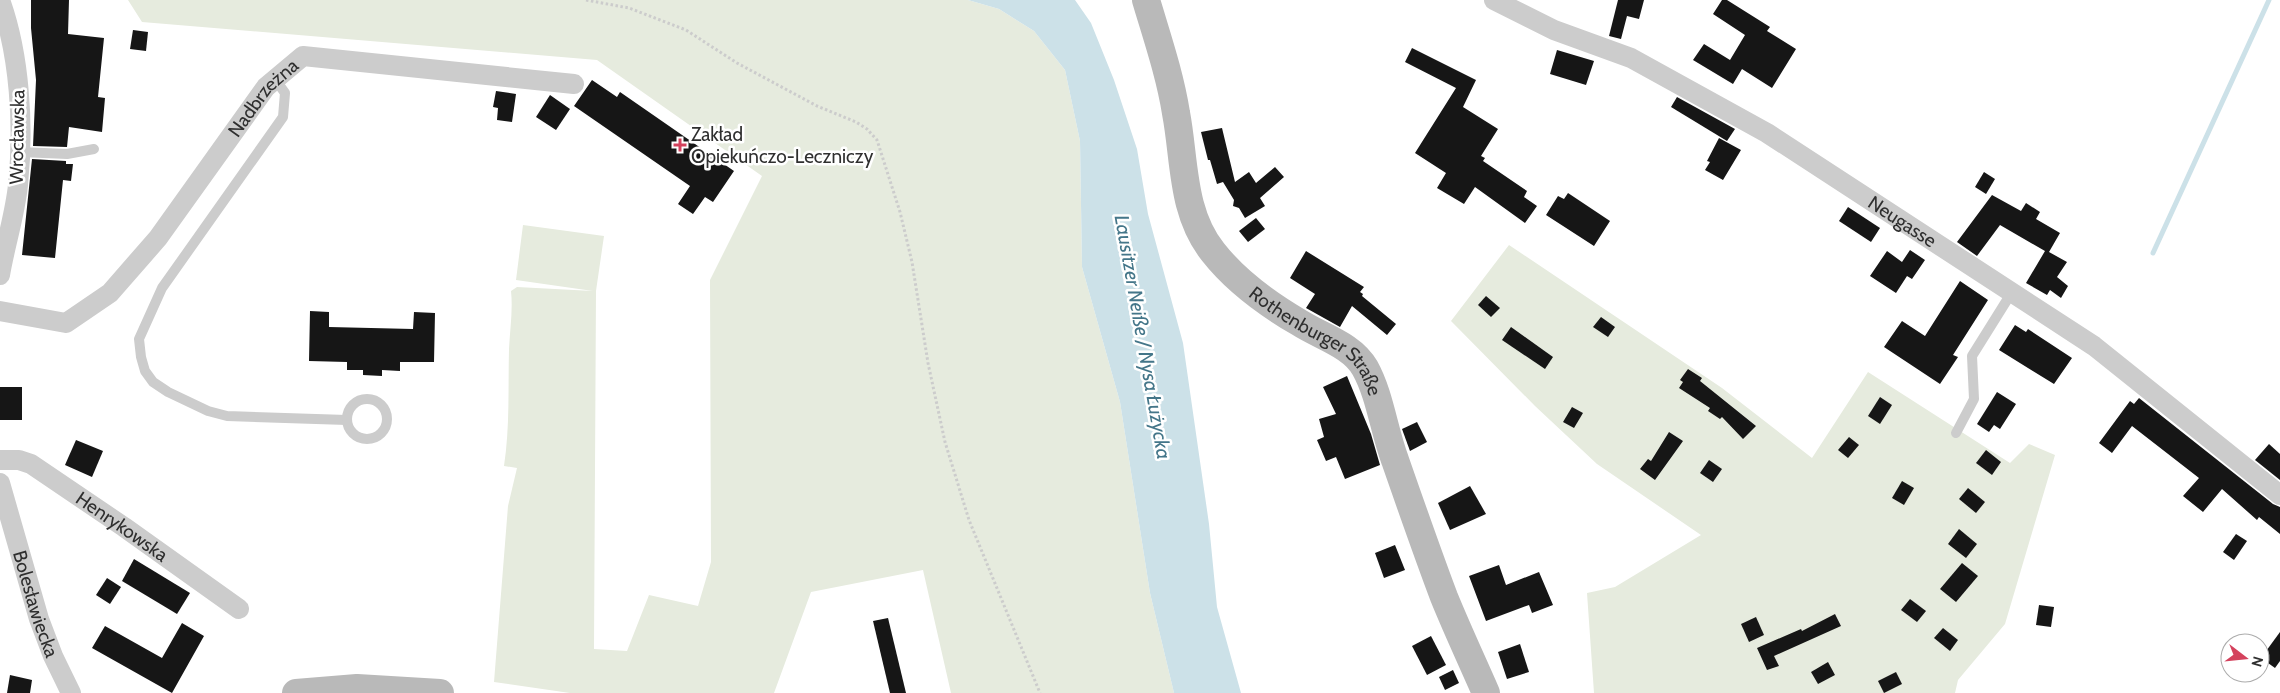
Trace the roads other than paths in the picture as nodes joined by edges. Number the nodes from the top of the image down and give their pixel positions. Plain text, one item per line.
1 (0, 0) edge
2 (1146, 0) edge
3 (1494, 0) edge
4 (275, 79) junction
5 (574, 84) dead end
6 (94, 149) dead end
7 (20, 152) junction
8 (1, 263) edge
9 (2012, 292) junction
10 (0, 311) edge
11 (347, 420) junction
12 (1956, 433) dead end
13 (0, 460) edge
14 (0, 483) edge
15 (2280, 495) edge
16 (238, 609) dead end
17 (71, 693) edge
18 (296, 693) edge
19 (440, 693) edge
20 (1486, 693) edge

1 - 7 street, Wrocławska
2 - 20 street, Rothenburger Straße
3 - 9 street, Neugasse
4 - 5 street, Nadbrzeżna
4 - 10 street, Nadbrzeżna
4 - 11 lane
6 - 7 lane
7 - 8 street, Wrocławska
9 - 12 lane
9 - 15 street, Neugasse
11 - 11 lane
13 - 16 street, Henrykowska
14 - 17 street, Bolesławiecka
18 - 19 street

